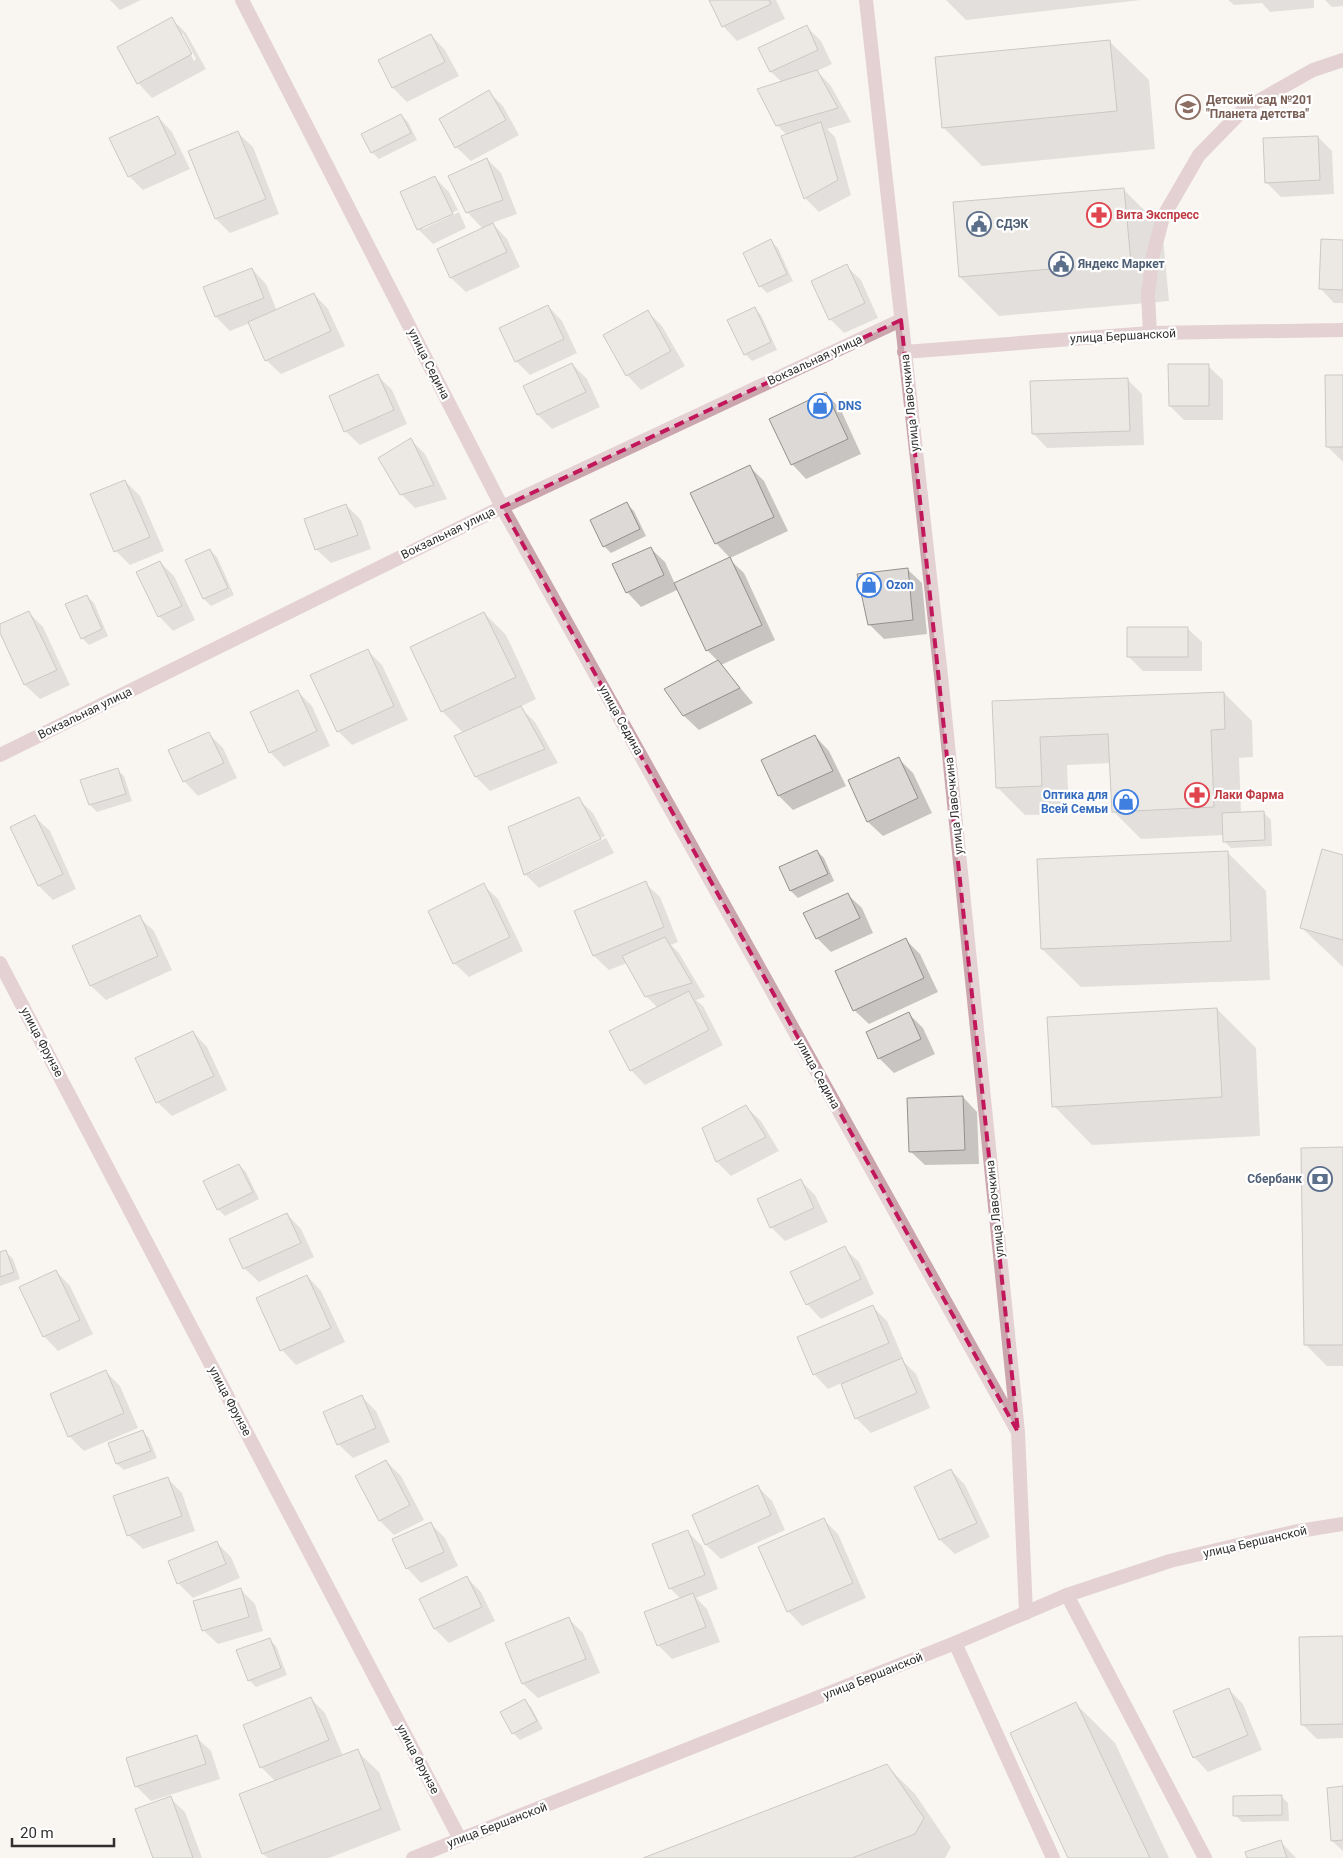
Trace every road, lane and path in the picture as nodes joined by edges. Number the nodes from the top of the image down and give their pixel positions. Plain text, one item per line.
1 (242, 0) edge
2 (866, 0) edge
3 (1343, 60) edge
4 (901, 320) junction
5 (1343, 330) edge
6 (1150, 333) junction
7 (904, 352) junction
8 (502, 507) junction
9 (0, 755) edge
10 (0, 962) edge
11 (1018, 1432) junction
12 (1343, 1524) edge
13 (1067, 1594) junction
14 (1026, 1613) junction
15 (955, 1643) junction
16 (460, 1839) junction
17 (413, 1858) edge
18 (1053, 1858) edge
19 (1206, 1858) edge

1 - 8 street, улица Седина
2 - 4 street, улица Лавочкина
3 - 6 street
4 - 7 street, улица Лавочкина
4 - 8 street, Вокзальная улица
5 - 6 street, улица Бершанской
6 - 7 street, улица Бершанской
7 - 11 street, улица Лавочкина
8 - 9 street, Вокзальная улица
8 - 11 street, улица Седина
10 - 16 street, улица Фрунзе
11 - 14 street, улица Лавочкина
12 - 13 street, улица Бершанской
13 - 14 street, улица Бершанской
13 - 19 street
14 - 15 street, улица Бершанской
15 - 16 street, улица Бершанской
15 - 18 street
16 - 17 street, улица Бершанской

